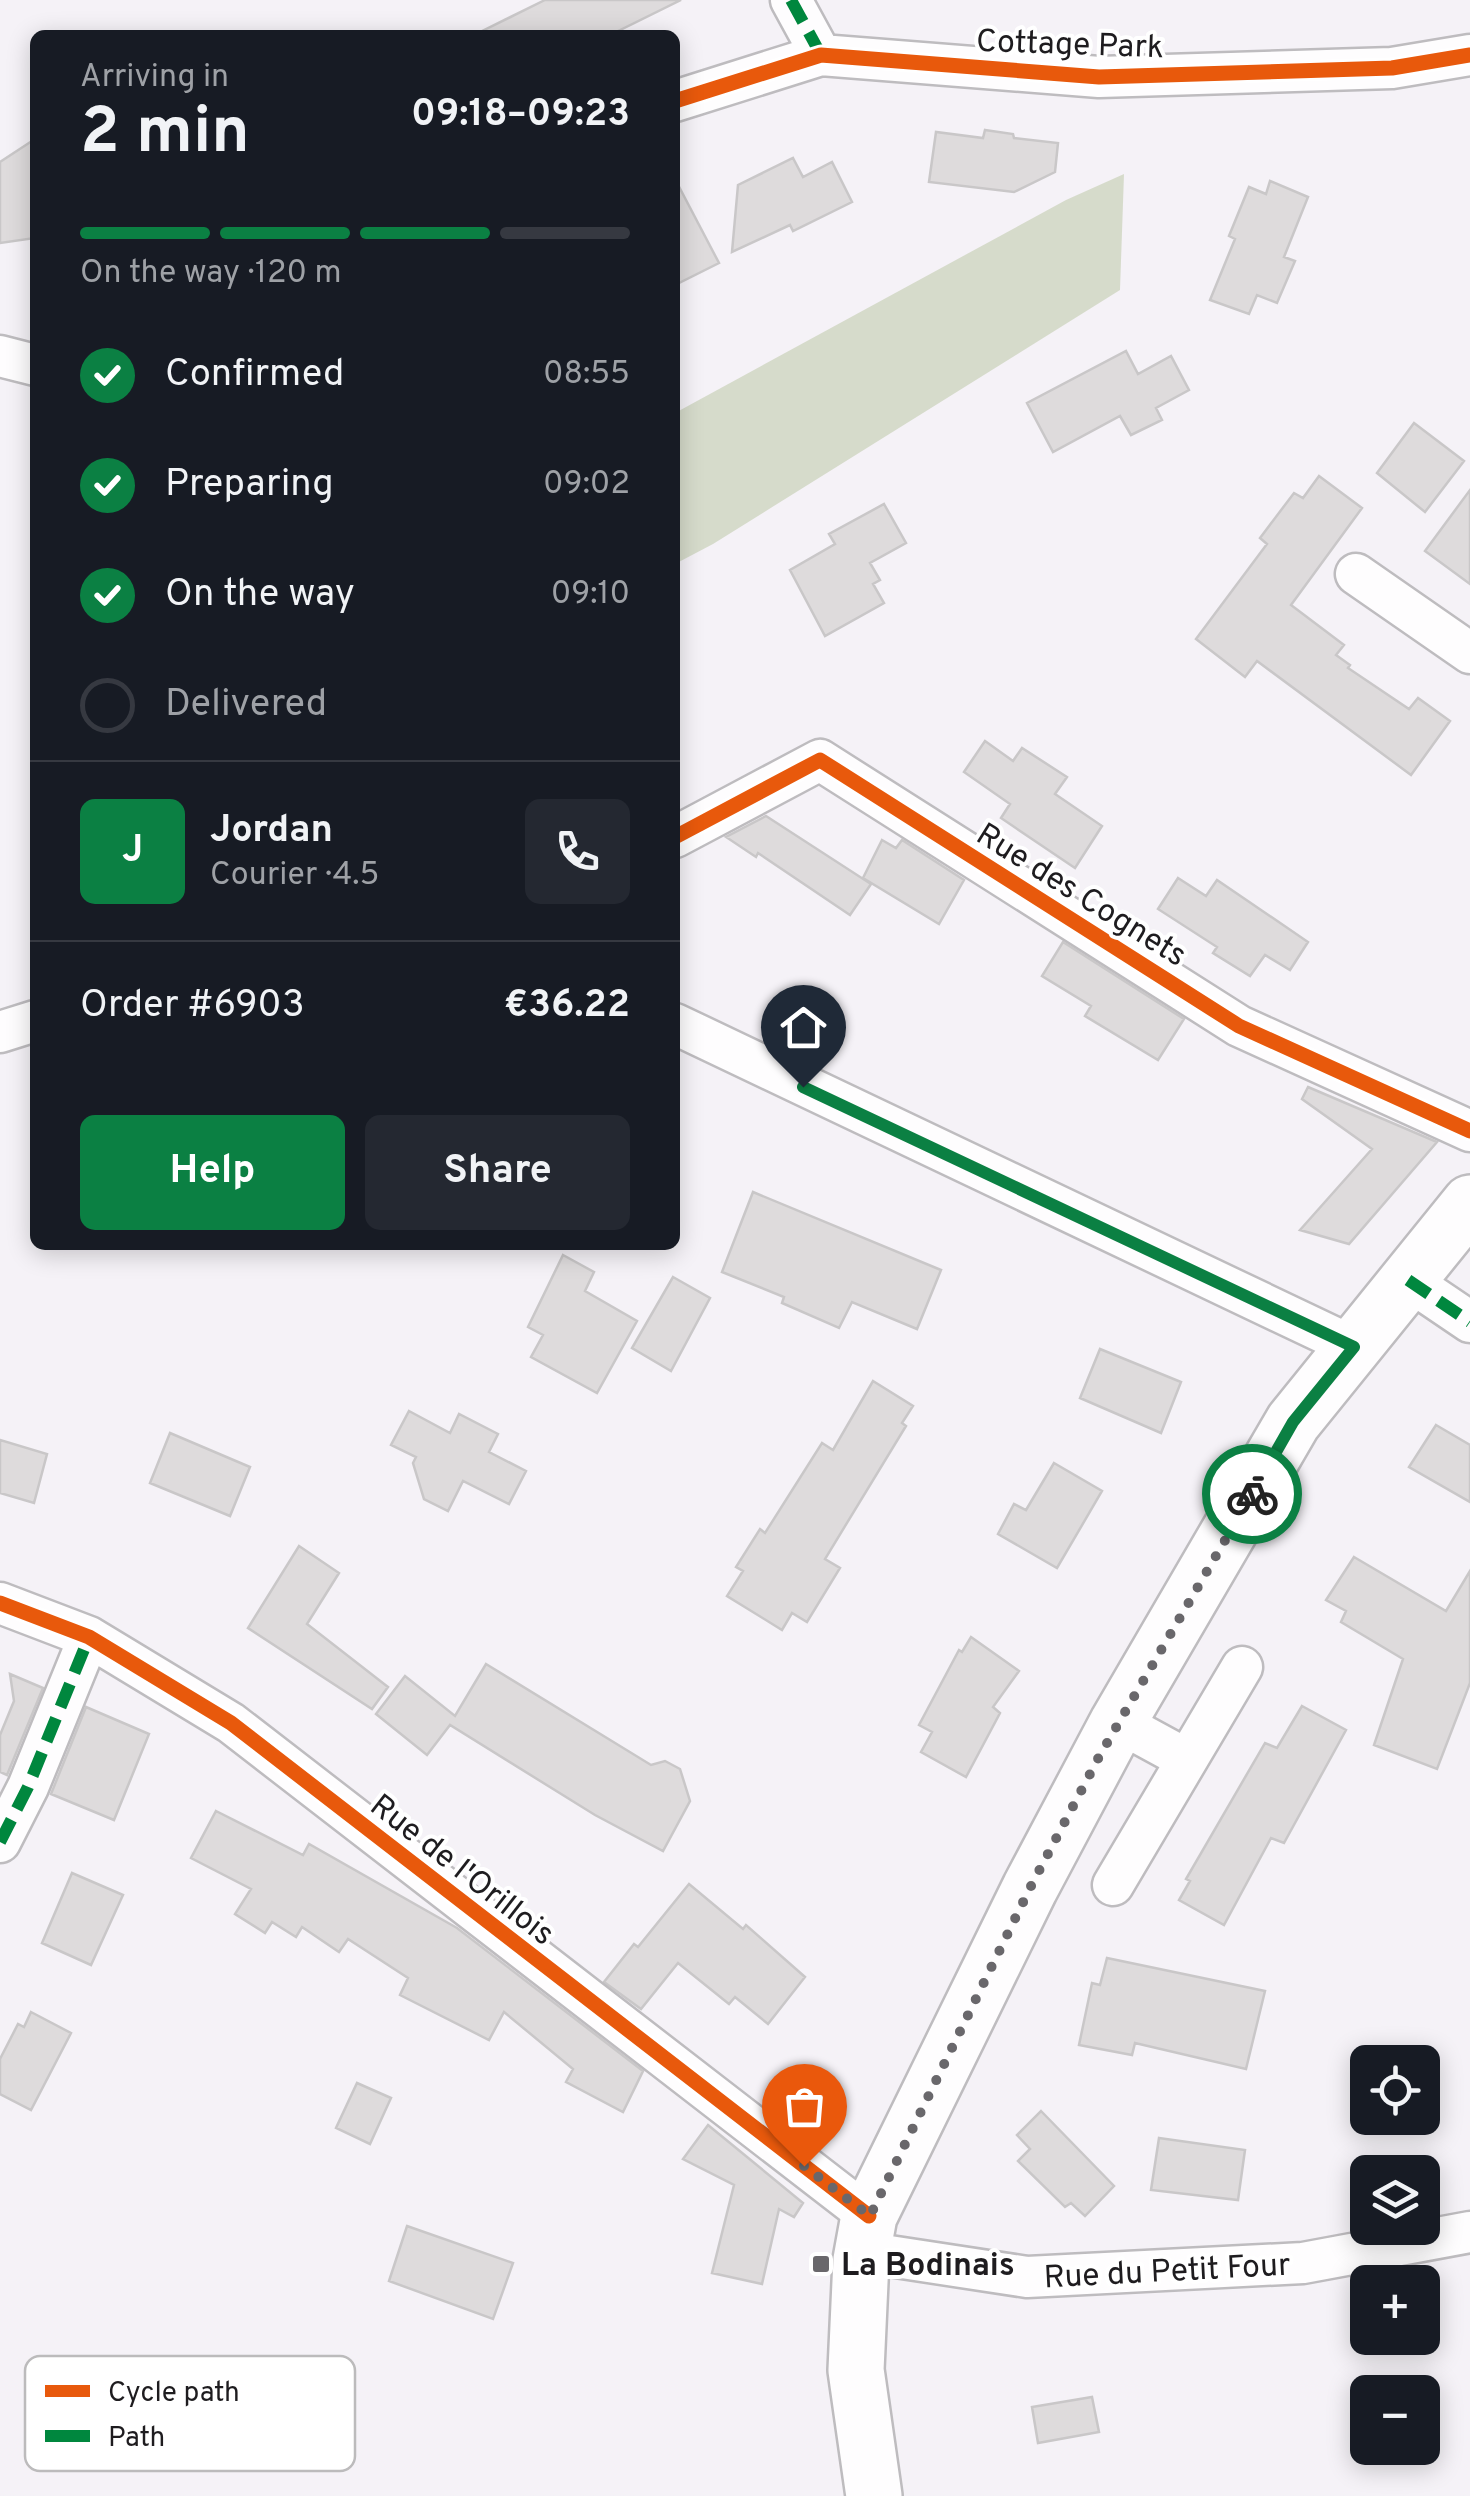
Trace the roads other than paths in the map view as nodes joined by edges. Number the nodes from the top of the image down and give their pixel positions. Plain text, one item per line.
1 (792, 0) edge
2 (821, 55) junction
3 (1470, 56) edge
4 (680, 99) edge
5 (0, 356) edge
6 (30, 363) edge
7 (1356, 574) dead end
8 (1470, 654) edge
9 (680, 833) edge
10 (30, 1023) edge
11 (680, 1026) edge
12 (0, 1032) edge
13 (1470, 1132) edge
14 (1470, 1203) edge
15 (1408, 1280) junction
16 (1470, 1322) edge
17 (1354, 1347) junction
18 (0, 1603) edge
19 (89, 1637) junction
20 (1242, 1667) dead end
21 (1118, 1722) junction
22 (1186, 1759) junction
23 (0, 1842) edge
24 (1113, 1885) dead end
25 (1470, 2232) edge
26 (866, 2234) junction
27 (874, 2496) edge

1 - 2 street
2 - 3 street, Cottage Park
2 - 4 street, Cottage Park
5 - 6 street
7 - 8 street
9 - 13 street, Rue des Cognets
10 - 12 street
11 - 17 street
14 - 15 main road
15 - 16 street
15 - 17 main road
17 - 21 main road
18 - 19 street, Rue de l'Orillois
19 - 23 street
19 - 26 street, Rue de l'Orillois
20 - 22 street
21 - 22 street
21 - 26 main road
22 - 24 street
25 - 26 street, Rue du Petit Four
26 - 27 main road

